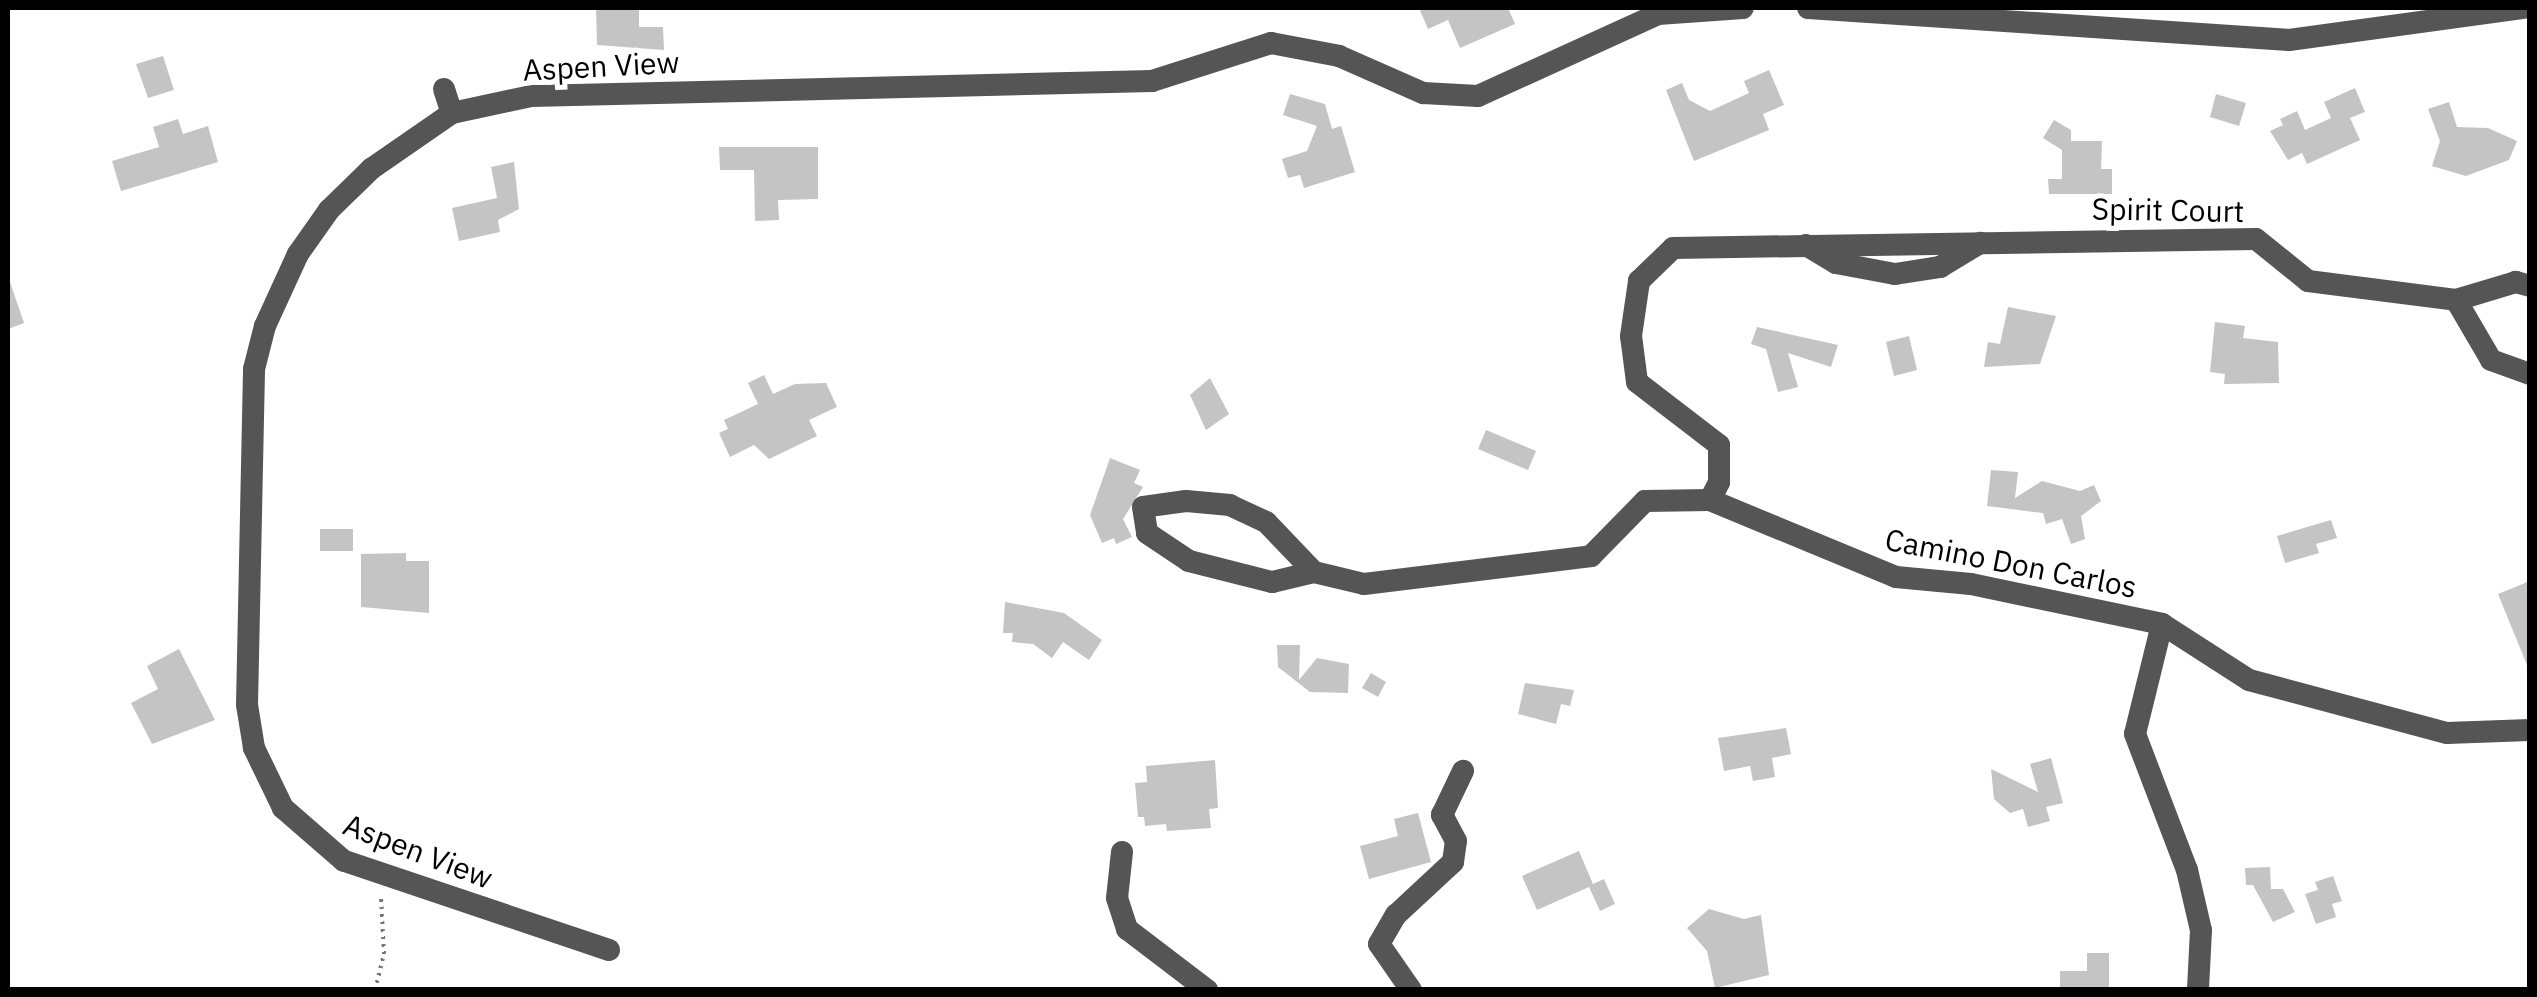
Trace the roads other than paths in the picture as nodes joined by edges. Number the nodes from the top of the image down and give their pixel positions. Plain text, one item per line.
1 (1743, 8) edge
2 (1808, 8) edge
3 (2524, 8) edge
4 (444, 89) dead end
5 (452, 113) junction
6 (2530, 286) edge
7 (2456, 300) junction
8 (2530, 374) edge
9 (1710, 500) junction
10 (1314, 572) junction
11 (2162, 624) junction
12 (2530, 730) edge
13 (1463, 771) dead end
14 (1122, 852) dead end
15 (609, 950) dead end
16 (1208, 990) edge
17 (1411, 990) edge
18 (2198, 990) edge

1 - 5 street, Aspen View
2 - 3 street
4 - 5 street
5 - 15 street, Aspen View
6 - 7 street, Spirit Court
7 - 8 street
7 - 9 street, Spirit Court
9 - 10 street
9 - 11 street, Camino Don Carlos
10 - 10 street
11 - 12 street, Camino Don Carlos
11 - 18 street
13 - 17 street
14 - 16 street

